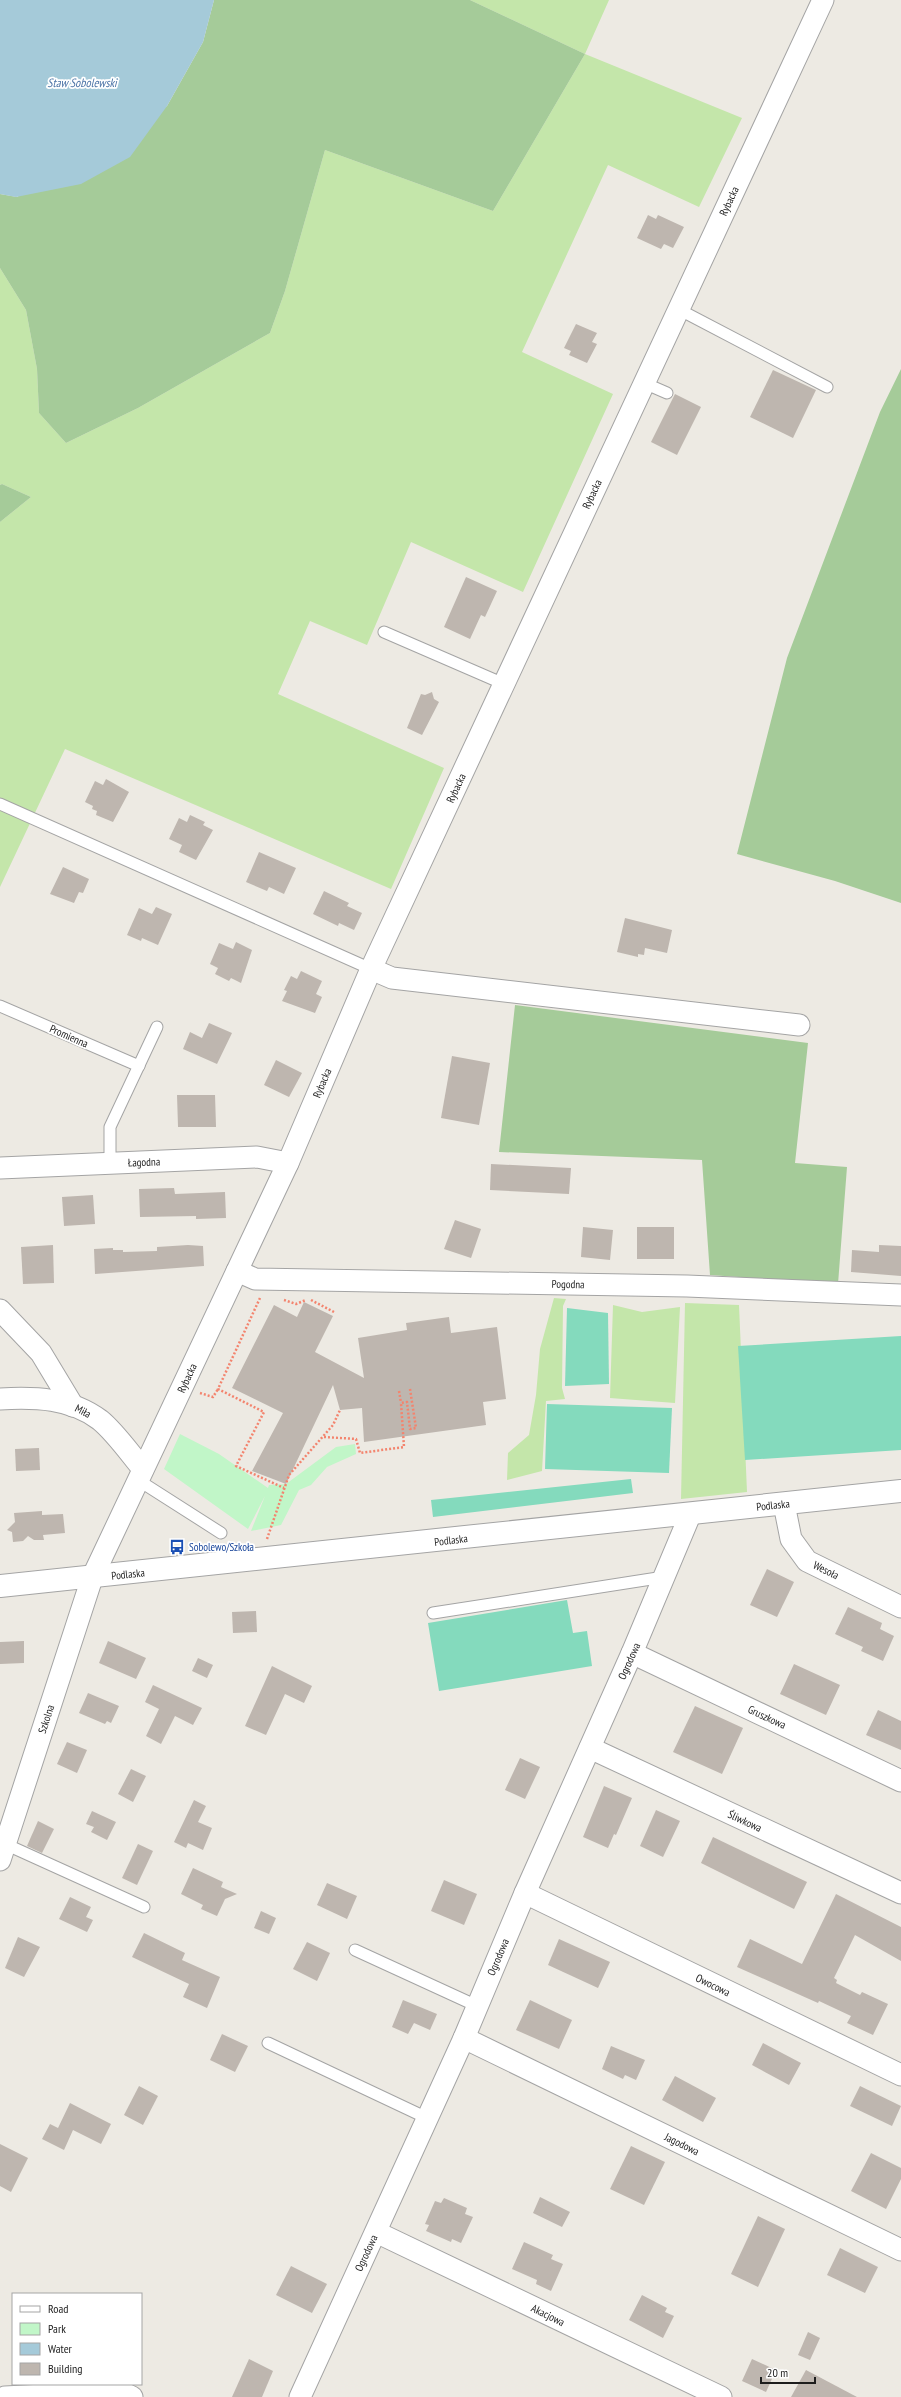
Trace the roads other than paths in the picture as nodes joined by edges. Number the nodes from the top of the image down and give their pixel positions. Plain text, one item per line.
1 (823, 0) edge
2 (678, 309) junction
3 (644, 383) junction
4 (827, 388) dead end
5 (667, 393) dead end
6 (384, 632) dead end
7 (504, 684) junction
8 (0, 804) edge
9 (371, 970) junction
10 (0, 1006) edge
11 (799, 1025) dead end
12 (156, 1026) dead end
13 (139, 1066) junction
14 (110, 1163) junction
15 (288, 1163) junction
16 (0, 1168) edge
17 (237, 1271) junction
18 (901, 1295) edge
19 (0, 1310) edge
20 (0, 1399) edge
21 (74, 1406) junction
22 (141, 1474) junction
23 (901, 1491) edge
24 (784, 1504) junction
25 (690, 1514) junction
26 (221, 1533) dead end
27 (664, 1577) junction
28 (92, 1578) junction
29 (0, 1586) edge
30 (901, 1607) edge
31 (433, 1613) dead end
32 (632, 1653) junction
33 (590, 1748) junction
34 (901, 1781) edge
35 (3, 1852) edge
36 (525, 1893) junction
37 (901, 1893) edge
38 (144, 1907) dead end
39 (355, 1950) dead end
40 (477, 2006) junction
41 (464, 2038) junction
42 (268, 2043) dead end
43 (901, 2075) edge
44 (427, 2118) junction
45 (376, 2232) junction
46 (901, 2250) edge
47 (5, 2397) edge
48 (132, 2397) edge
49 (300, 2397) edge
50 (721, 2397) edge

1 - 2 street, Rybacka
2 - 3 street, Rybacka
2 - 4 lane
3 - 5 lane
3 - 7 street, Rybacka
6 - 7 lane
7 - 9 street, Rybacka
8 - 9 lane
9 - 11 street
9 - 15 street, Rybacka
10 - 13 lane, Promienna
12 - 13 lane
13 - 14 lane
14 - 15 street, Łagodna
14 - 16 street, Łagodna
15 - 17 street, Rybacka
17 - 18 street, Pogodna
17 - 22 street, Rybacka
19 - 21 street
20 - 21 street, Miła
21 - 22 street, Miła
22 - 26 lane
22 - 28 street, Rybacka
23 - 24 street, Podlaska
24 - 25 street, Podlaska
24 - 30 street, Wesoła
25 - 27 street, Ogrodowa
25 - 28 street, Podlaska
27 - 31 lane
27 - 32 street, Ogrodowa
28 - 29 street, Podlaska
28 - 35 street, Szkolna
32 - 33 street, Ogrodowa
32 - 34 street, Gruszkowa
33 - 36 street, Ogrodowa
33 - 37 street, Śliwkowa
35 - 38 lane
36 - 40 street, Ogrodowa
36 - 43 street, Owocowa
39 - 40 lane
40 - 41 street, Ogrodowa
41 - 44 street, Ogrodowa
41 - 46 street, Jagodowa
42 - 44 lane
44 - 45 street, Ogrodowa
45 - 49 street, Ogrodowa
45 - 50 street, Akacjowa
47 - 48 street

